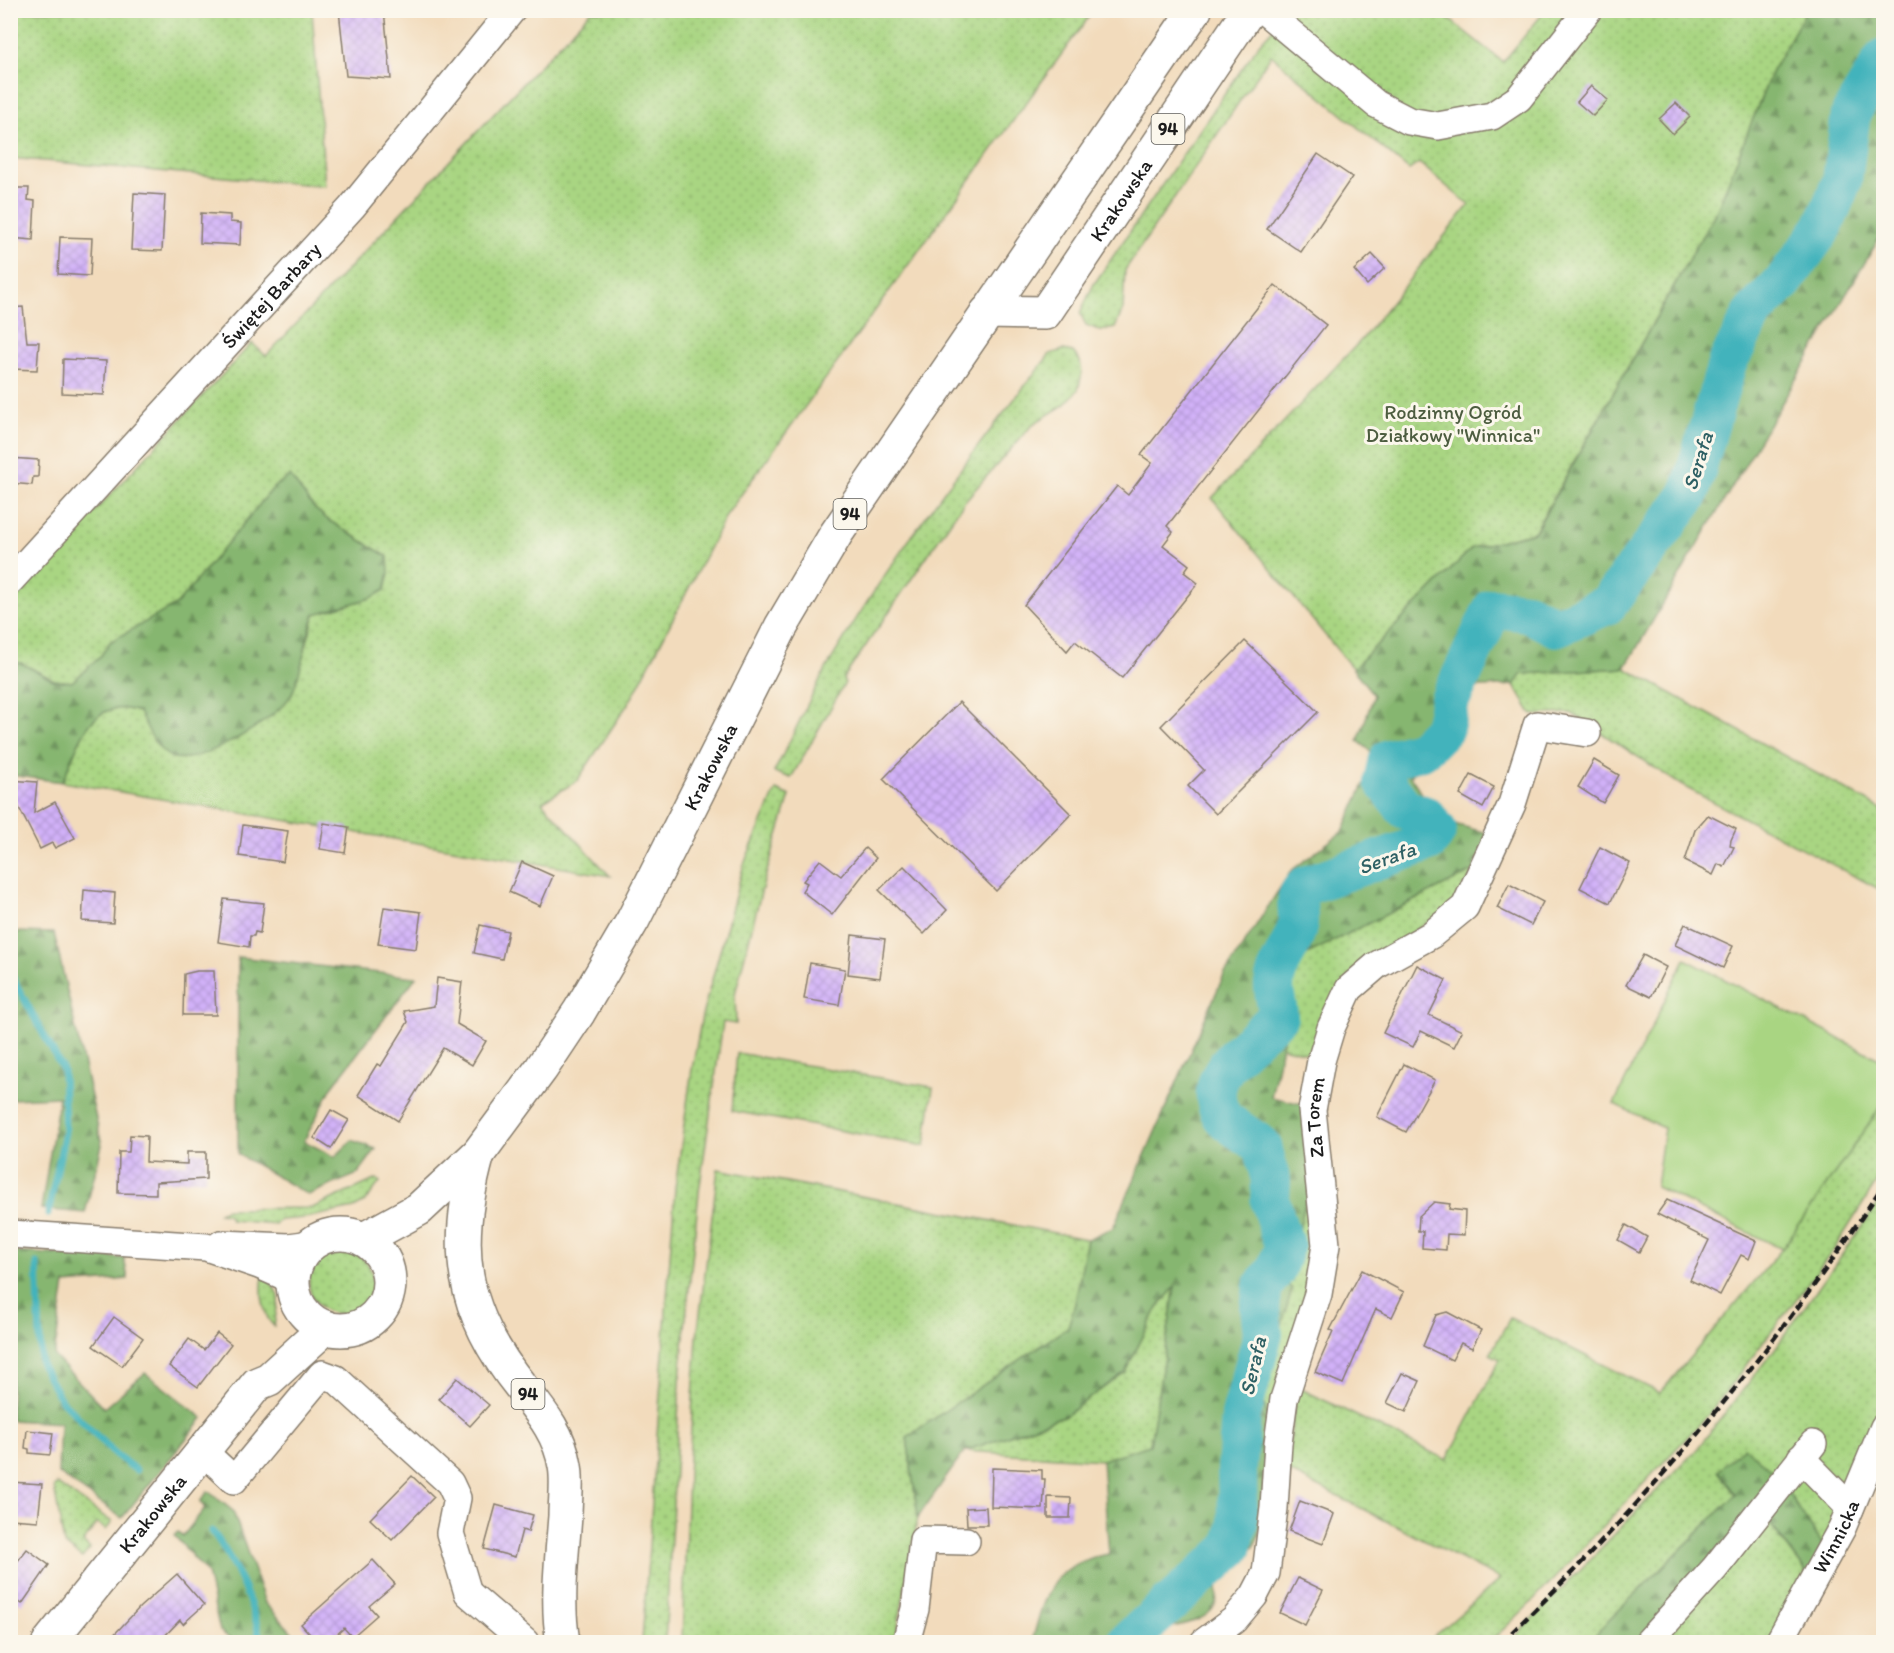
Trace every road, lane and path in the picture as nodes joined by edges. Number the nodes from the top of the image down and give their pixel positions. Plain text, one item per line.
1 (512, 10) edge
2 (1195, 10) edge
3 (1249, 10) edge
4 (1263, 10) edge
5 (1588, 10) edge
6 (987, 312) junction
7 (13, 576) edge
8 (1587, 733) dead end
9 (478, 1154) junction
10 (420, 1209) junction
11 (10, 1234) edge
12 (364, 1239) junction
13 (311, 1244) junction
14 (206, 1247) junction
15 (387, 1266) junction
16 (296, 1295) junction
17 (326, 1327) junction
18 (257, 1384) junction
19 (1884, 1427) edge
20 (203, 1451) junction
21 (1850, 1508) junction
22 (966, 1541) dead end
23 (49, 1642) edge
24 (525, 1642) edge
25 (563, 1642) edge
26 (906, 1642) edge
27 (1204, 1642) edge
28 (1648, 1642) edge
29 (1779, 1642) edge

1 - 7 street, Świętej Barbary
2 - 6 main road, Krakowska / 94
3 - 6 main road, Krakowska / 94
4 - 5 street
6 - 9 main road, Krakowska / 94
8 - 27 street, Za Torem
9 - 10 main road, Krakowska
9 - 25 main road, 94
10 - 12 main road, Krakowska
10 - 15 main road, Krakowska
11 - 14 street
12 - 13 main road
12 - 15 main road
13 - 14 street
13 - 16 main road
14 - 16 street
15 - 17 main road
16 - 17 main road
16 - 18 main road, Krakowska
17 - 18 main road, Krakowska
18 - 20 main road, Krakowska
19 - 21 street, Winnicka
20 - 23 main road, Krakowska
20 - 24 street
21 - 28 street
21 - 29 street, Winnicka
22 - 26 street

